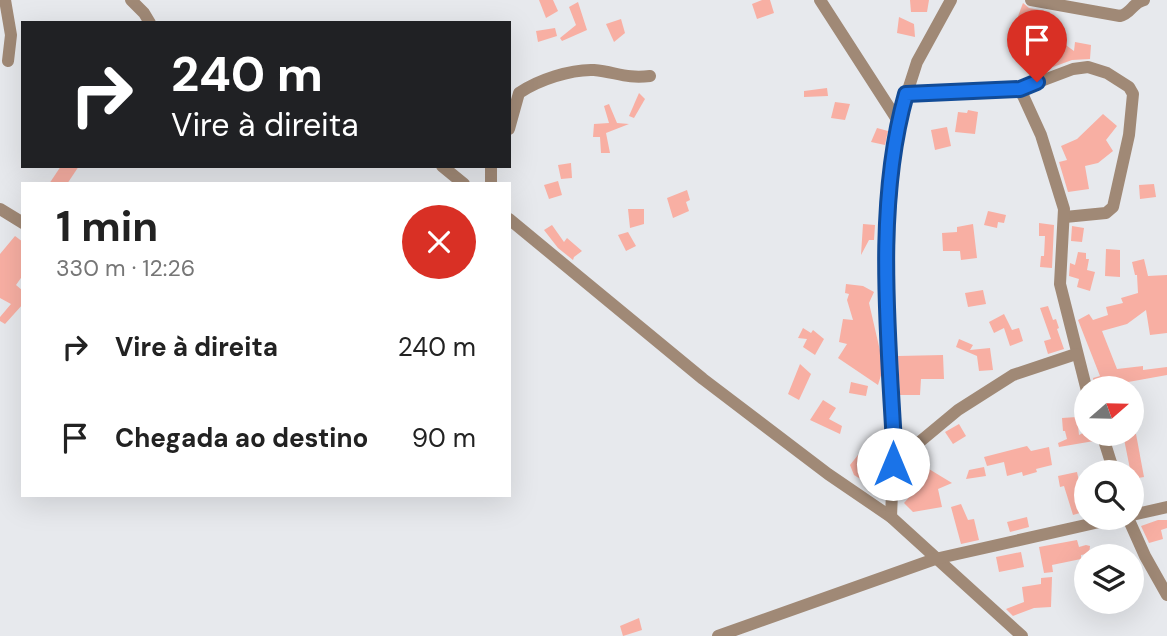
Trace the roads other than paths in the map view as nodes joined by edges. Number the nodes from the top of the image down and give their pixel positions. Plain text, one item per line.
1 (5, 0) edge
2 (131, 0) edge
3 (820, 0) edge
4 (951, 0) edge
5 (1031, 0) edge
6 (1144, 0) edge
7 (149, 21) edge
8 (4, 62) edge
9 (650, 76) dead end
10 (1020, 89) junction
11 (906, 94) junction
12 (898, 121) junction
13 (511, 122) edge
14 (444, 168) edge
15 (462, 182) edge
16 (0, 209) edge
17 (1065, 217) junction
18 (511, 221) edge
19 (21, 222) edge
20 (1076, 354) junction
21 (1083, 376) edge
22 (893, 464) junction
23 (1167, 507) edge
24 (1144, 512) edge
25 (891, 517) junction
26 (1074, 528) edge
27 (1133, 530) edge
28 (934, 559) junction
29 (1167, 594) edge
30 (718, 636) edge
31 (1022, 636) edge

1 - 8 street
2 - 7 street
3 - 12 street
4 - 11 street
5 - 6 street
9 - 13 street
10 - 11 street
10 - 17 street
10 - 17 street
11 - 12 street
12 - 22 street
14 - 15 street
16 - 19 street
17 - 20 street
18 - 25 street
20 - 21 street
20 - 22 street
22 - 25 street
23 - 24 street
25 - 28 street
26 - 28 street
27 - 29 street
28 - 30 street
28 - 31 street

